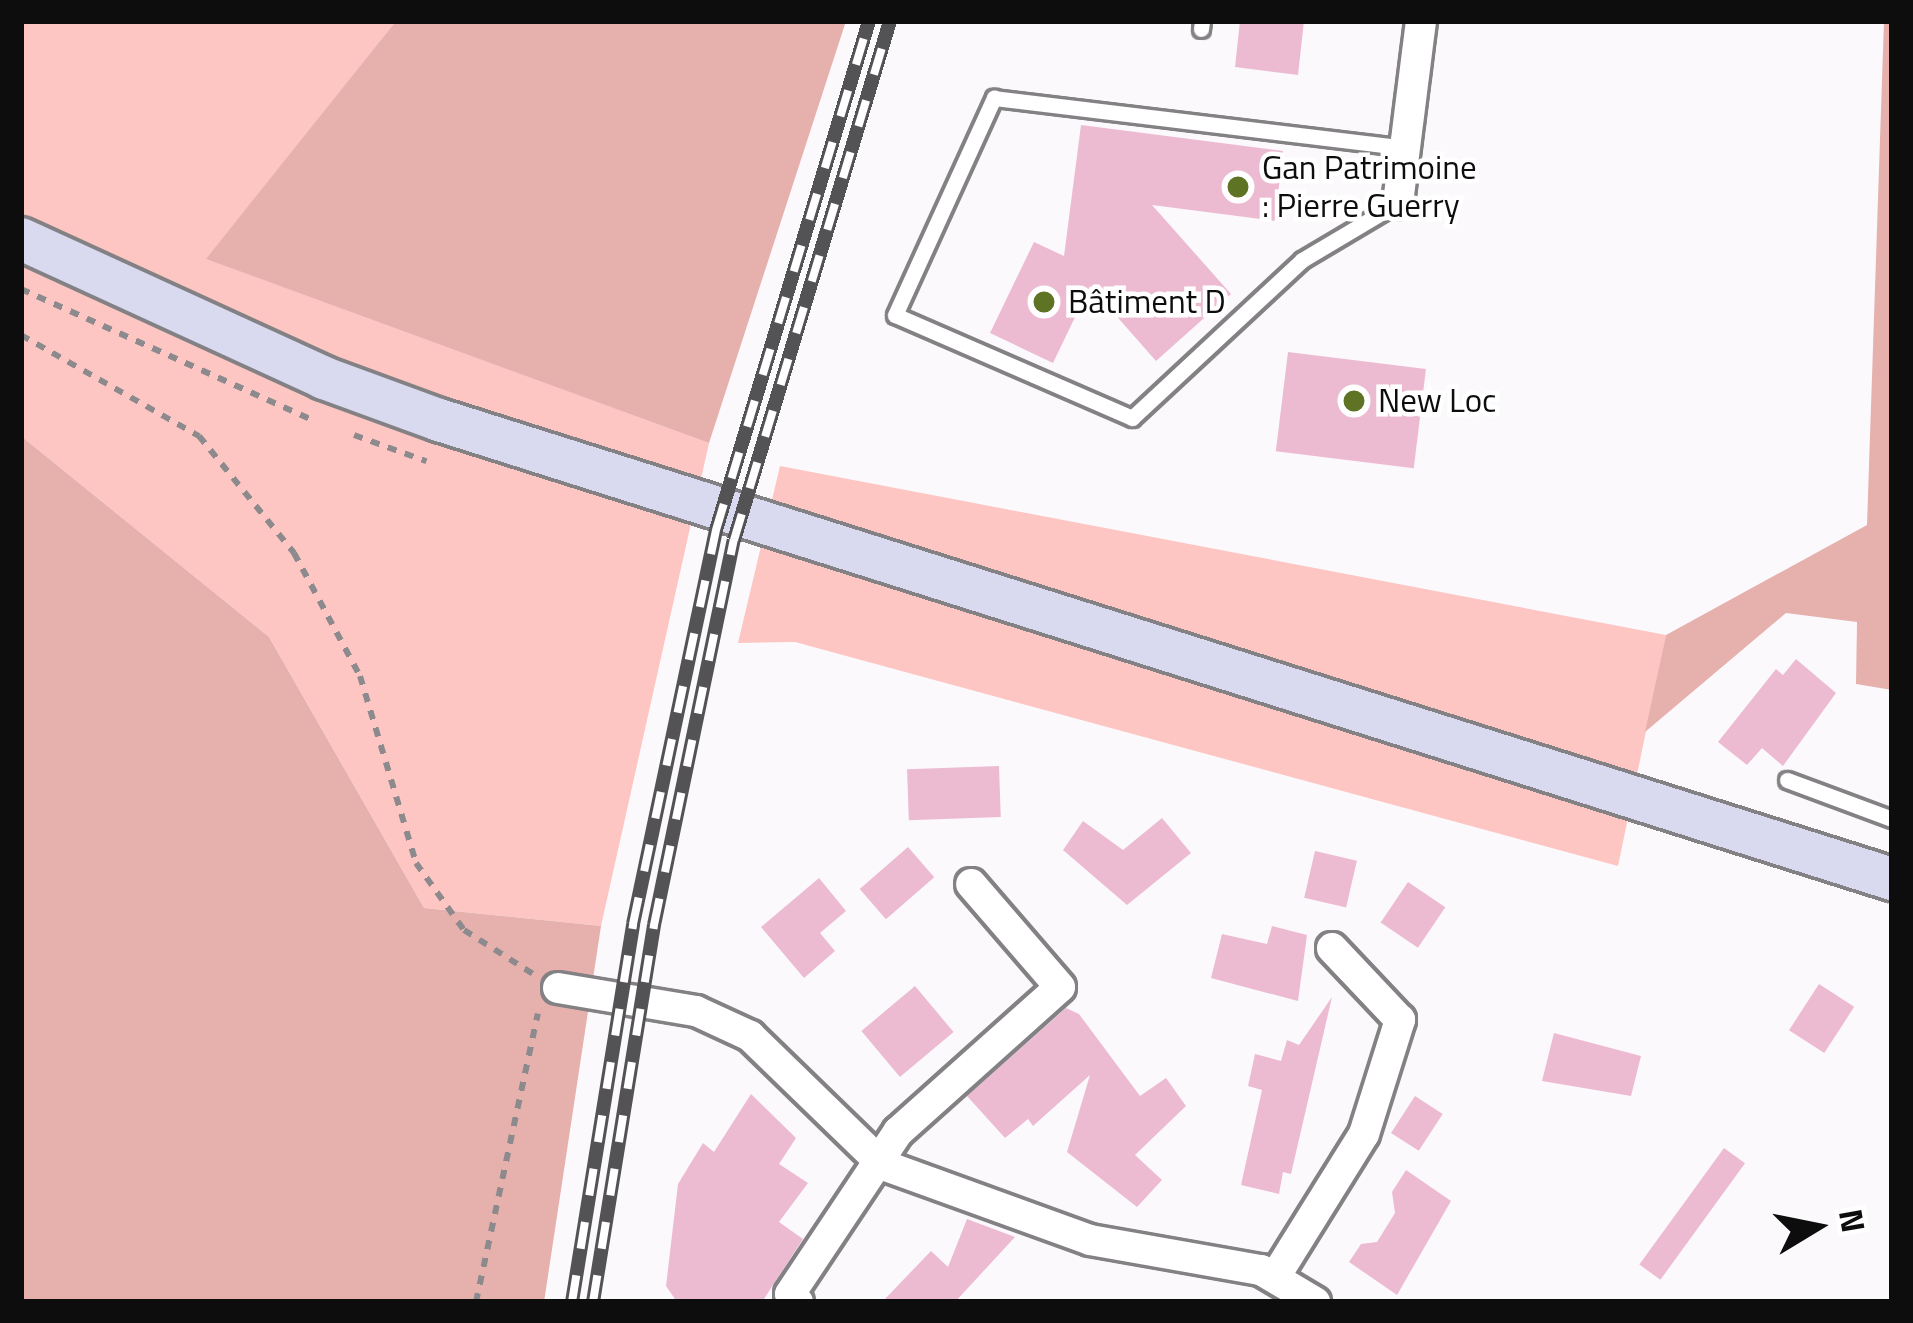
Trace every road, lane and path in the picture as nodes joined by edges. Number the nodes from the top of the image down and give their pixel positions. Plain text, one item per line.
1 (1421, 21) edge
2 (1405, 148) junction
3 (1398, 203) joint
4 (21, 239) edge
5 (21, 335) edge
6 (1787, 780) dead end
7 (1892, 819) edge
8 (1892, 879) edge
9 (971, 884) dead end
10 (1332, 948) dead end
11 (558, 988) junction
12 (883, 1166) junction
13 (1274, 1277) junction
14 (476, 1302) edge
15 (798, 1302) edge
16 (1315, 1302) edge

1 - 2 street
2 - 3 street
2 - 3 lane
4 - 8 main road
5 - 11 path
6 - 7 lane
9 - 12 street
10 - 13 street
11 - 12 street
11 - 14 path
12 - 13 street
12 - 15 street
13 - 16 street

